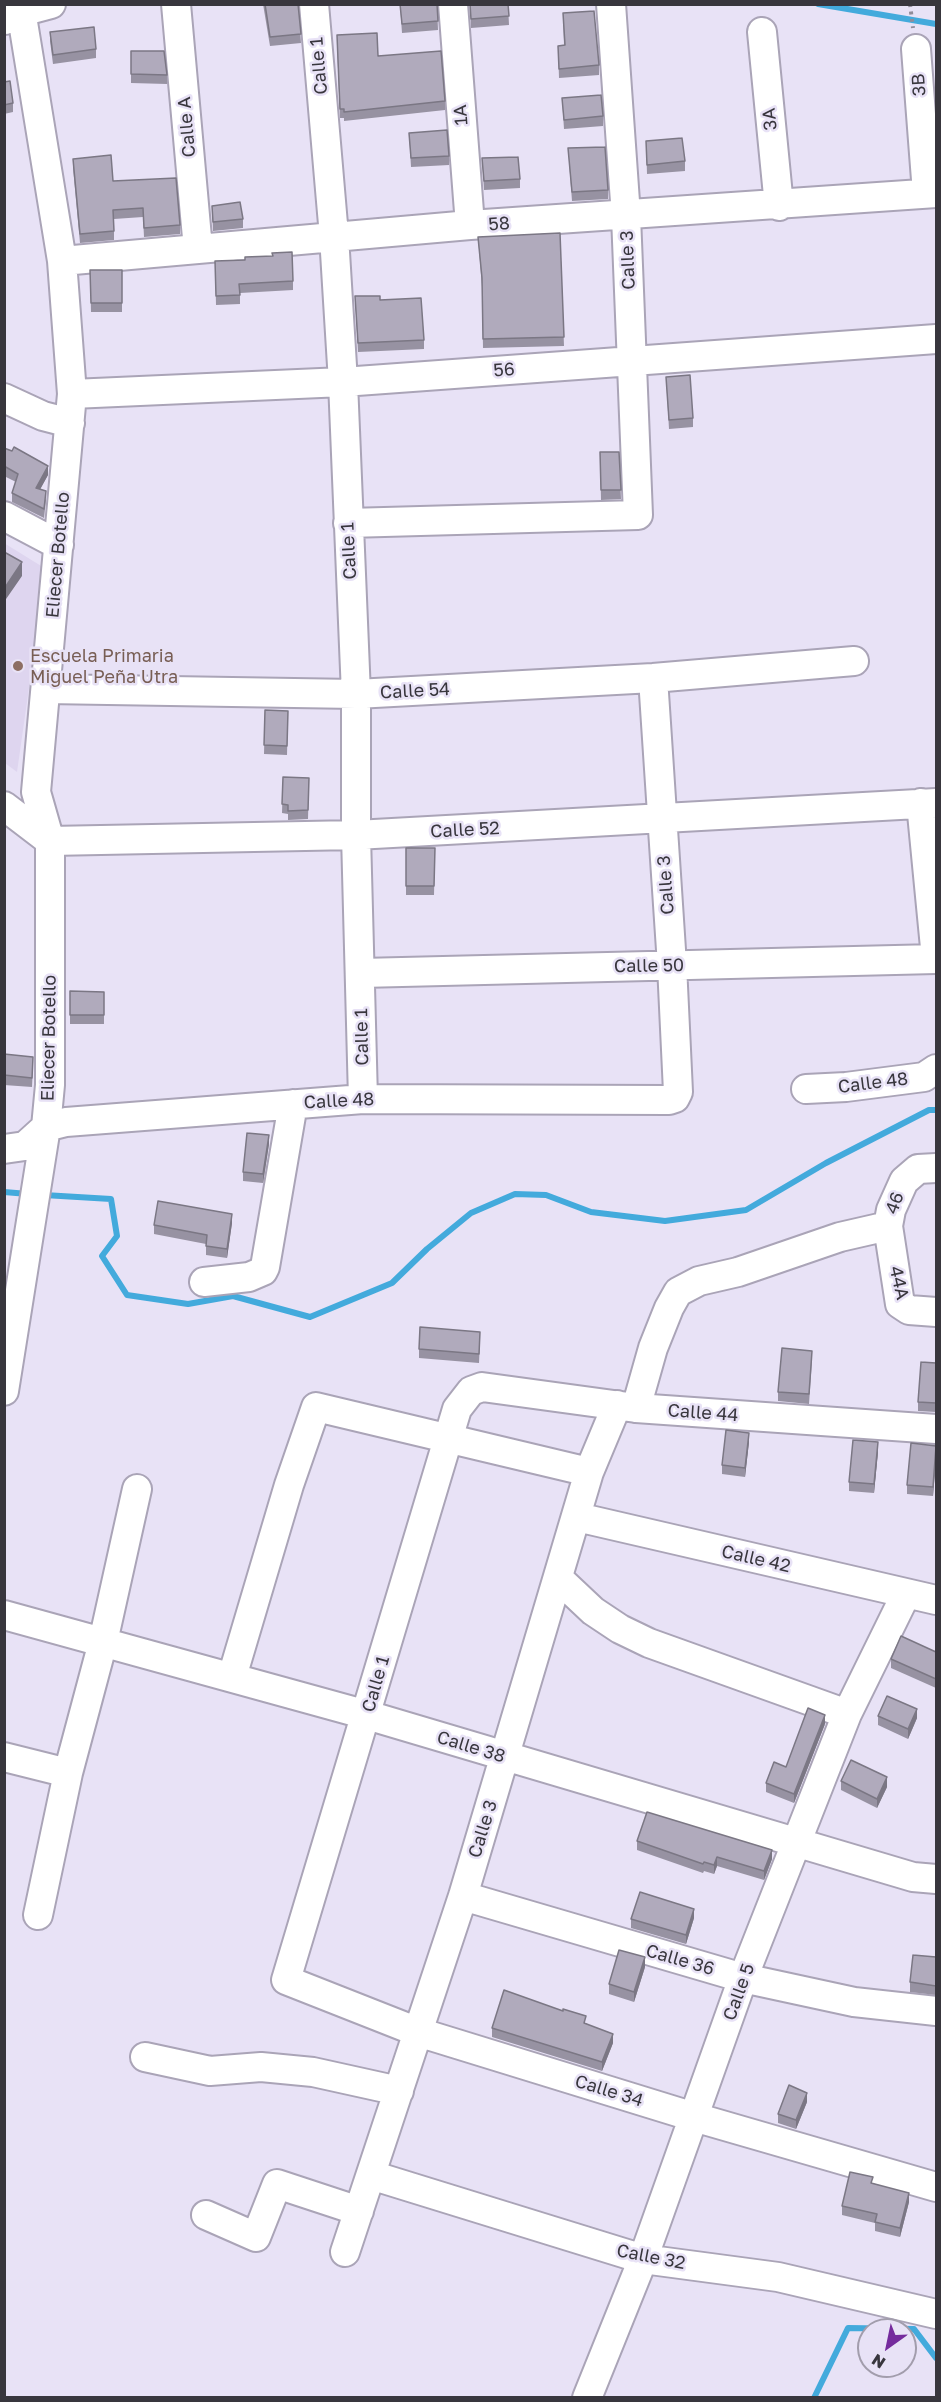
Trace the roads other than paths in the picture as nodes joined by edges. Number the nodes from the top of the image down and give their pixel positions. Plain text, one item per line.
1 (51, 4) edge
2 (176, 4) edge
3 (314, 4) edge
4 (453, 4) edge
5 (611, 4) edge
6 (15, 12) edge
7 (762, 32) dead end
8 (916, 49) dead end
9 (932, 193) edge
10 (779, 206) junction
11 (626, 216) junction
12 (470, 225) junction
13 (334, 236) junction
14 (198, 249) junction
15 (62, 261) junction
16 (936, 339) edge
17 (631, 361) junction
18 (343, 381) junction
19 (72, 394) junction
20 (4, 398) edge
21 (70, 423) junction
22 (4, 516) edge
23 (348, 523) junction
24 (59, 545) junction
25 (854, 661) dead end
26 (653, 678) junction
27 (46, 689) junction
28 (356, 694) junction
29 (928, 803) edge
30 (7, 813) edge
31 (662, 819) junction
32 (356, 835) junction
33 (50, 841) junction
34 (936, 958) edge
35 (672, 965) junction
36 (361, 973) junction
37 (936, 1069) edge
38 (806, 1089) dead end
39 (678, 1092) joint
40 (363, 1098) junction
41 (293, 1104) junction
42 (46, 1127) junction
43 (4, 1149) edge
44 (936, 1168) edge
45 (888, 1226) junction
46 (204, 1282) dead end
47 (936, 1312) edge
48 (4, 1391) edge
49 (471, 1391) joint
50 (627, 1407) junction
51 (936, 1429) edge
52 (448, 1439) junction
53 (589, 1472) junction
54 (137, 1489) dead end
55 (577, 1517) junction
56 (559, 1579) junction
57 (906, 1594) junction
58 (936, 1600) edge
59 (4, 1615) edge
60 (103, 1642) junction
61 (232, 1677) junction
62 (847, 1714) junction
63 (367, 1715) junction
64 (4, 1757) edge
65 (505, 1757) junction
66 (68, 1773) junction
67 (796, 1843) junction
68 (936, 1879) edge
69 (463, 1896) junction
70 (38, 1915) dead end
71 (743, 1978) junction
72 (286, 1980) joint
73 (936, 2011) edge
74 (418, 2032) junction
75 (145, 2057) dead end
76 (399, 2091) junction
77 (694, 2117) junction
78 (371, 2175) junction
79 (936, 2187) edge
80 (359, 2211) junction
81 (206, 2215) dead end
82 (345, 2252) dead end
83 (643, 2259) junction
84 (936, 2314) edge
85 (587, 2397) edge

1 - 6 street
2 - 14 street, Calle A
3 - 13 street, Calle 1
4 - 12 street, 1A
5 - 11 street, Calle 3
6 - 15 street, Eliecer Botello
7 - 10 street, 3A
8 - 9 street, 3B
9 - 10 street, 58
10 - 11 street, 58
11 - 12 street, 58
11 - 17 street, Calle 3
12 - 13 street, 58
13 - 14 street, 58
13 - 18 street, Calle 1
14 - 15 street, 58
15 - 19 street, Eliecer Botello
16 - 17 street, 56
17 - 18 street, 56
17 - 23 street, Calle 3
18 - 19 street, 56
18 - 23 street, Calle 1
19 - 21 street, Eliecer Botello
20 - 21 street
21 - 24 street, Eliecer Botello
22 - 24 street
23 - 28 street, Calle 1
24 - 27 street, Eliecer Botello
25 - 26 street, Calle 54
26 - 28 street, Calle 54
26 - 31 street, Calle 3
27 - 28 street, Calle 54
27 - 33 street, Eliecer Botello
28 - 32 street, Calle 1
29 - 31 street, Calle 52
29 - 34 street
30 - 33 street
31 - 32 street, Calle 52
31 - 35 street, Calle 3
32 - 33 street, Calle 52
32 - 36 street, Calle 1
33 - 42 street, Eliecer Botello
34 - 35 street, Calle 50
35 - 36 street, Calle 50
35 - 39 street, Calle 3
36 - 40 street, Calle 1
37 - 38 street, Calle 48
39 - 40 street, Calle 48
40 - 41 street, Calle 48
41 - 42 street, Calle 48
41 - 46 street
42 - 43 street, Calle 48
42 - 48 street, Eliecer Botello
44 - 45 street, 46
45 - 47 street, 44A
45 - 50 street, Calle 3
49 - 50 street, Calle 44
49 - 52 street, Calle 1
50 - 51 street, Calle 44
50 - 53 street, Calle 3
52 - 53 street
52 - 61 street
52 - 63 street, Calle 1
53 - 55 street, Calle 3
54 - 60 street
55 - 56 street, Calle 3
55 - 57 street, Calle 42
56 - 62 street
56 - 65 street, Calle 3
57 - 58 street, Calle 42
57 - 62 street, Calle 5
59 - 60 street, Calle 38
60 - 61 street, Calle 38
60 - 66 street
61 - 63 street, Calle 38
62 - 67 street, Calle 5
63 - 65 street, Calle 38
63 - 72 street, Calle 1
64 - 66 street
65 - 67 street, Calle 38
65 - 69 street, Calle 3
66 - 70 street
67 - 68 street, Calle 38
67 - 71 street, Calle 5
69 - 71 street, Calle 36
69 - 74 street, Calle 3
71 - 73 street, Calle 36
71 - 77 street, Calle 5
72 - 74 street, Calle 34
74 - 76 street, Calle 3
74 - 77 street, Calle 34
75 - 76 street
76 - 78 street, Calle 3
77 - 79 street, Calle 34
77 - 83 street, Calle 5
78 - 80 street, Calle 3
78 - 83 street, Calle 32
80 - 81 street
80 - 82 street, Calle 3
83 - 84 street, Calle 32
83 - 85 street, Calle 5

